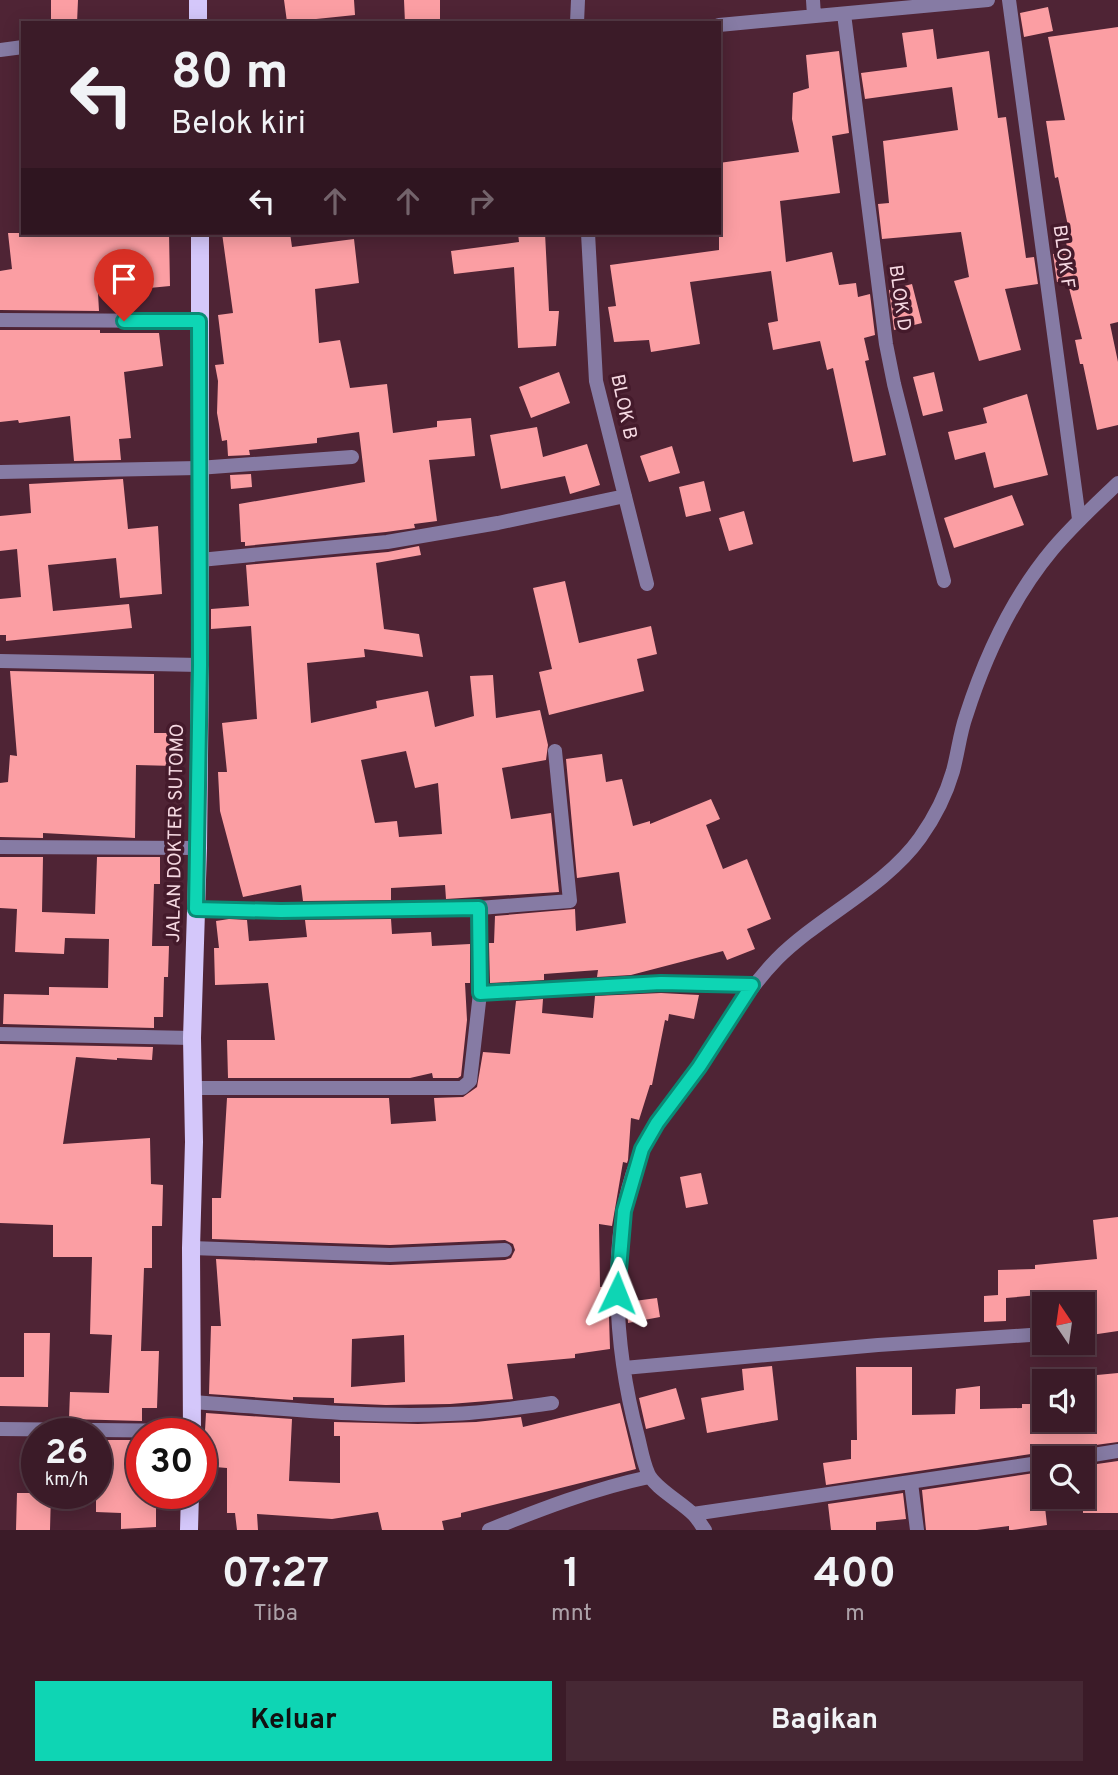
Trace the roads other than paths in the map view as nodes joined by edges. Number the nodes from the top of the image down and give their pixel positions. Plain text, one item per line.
1 (198, 0) edge
2 (578, 0) edge
3 (813, 0) edge
4 (988, 0) edge
5 (1009, 0) edge
6 (969, 1) edge
7 (844, 14) junction
8 (814, 16) junction
9 (198, 21) edge
10 (577, 21) edge
11 (721, 25) edge
12 (21, 47) edge
13 (0, 50) edge
14 (200, 235) edge
15 (588, 235) edge
16 (0, 320) edge
17 (199, 321) junction
18 (352, 457) dead end
19 (198, 468) junction
20 (0, 471) edge
21 (1118, 483) edge
22 (625, 496) junction
23 (1080, 519) junction
24 (200, 560) junction
25 (944, 581) dead end
26 (647, 584) dead end
27 (0, 661) edge
28 (200, 665) junction
29 (555, 751) dead end
30 (0, 847) edge
31 (198, 848) junction
32 (479, 908) junction
33 (196, 909) junction
34 (752, 985) junction
35 (480, 993) junction
36 (0, 1034) edge
37 (192, 1038) junction
38 (194, 1088) junction
39 (191, 1248) junction
40 (505, 1250) dead end
41 (1030, 1335) dead end
42 (624, 1368) junction
43 (192, 1402) junction
44 (552, 1403) dead end
45 (192, 1418) edge
46 (0, 1429) edge
47 (126, 1431) edge
48 (1118, 1451) edge
49 (1095, 1455) edge
50 (1032, 1464) edge
51 (649, 1477) junction
52 (911, 1483) junction
53 (190, 1509) edge
54 (529, 1514) junction
55 (694, 1514) junction
56 (189, 1530) edge
57 (489, 1530) edge
58 (527, 1530) edge
59 (705, 1530) edge
60 (917, 1530) edge

1 - 9 main road
2 - 10 street
3 - 8 street
4 - 6 street
5 - 23 street, BLOK F
6 - 7 street
7 - 8 street
7 - 25 street, BLOK D
8 - 11 street
12 - 13 street
14 - 17 main road, JALAN DOKTER SUTOMO
15 - 22 street, BLOK B
16 - 17 street
17 - 19 main road, JALAN DOKTER SUTOMO
18 - 19 street
19 - 20 street
19 - 24 main road, JALAN DOKTER SUTOMO
21 - 23 street
22 - 24 street
22 - 26 street, BLOK B
23 - 34 street
24 - 28 main road, JALAN DOKTER SUTOMO
27 - 28 street
28 - 31 main road, JALAN DOKTER SUTOMO
29 - 32 street
30 - 31 street
31 - 33 main road, JALAN DOKTER SUTOMO
32 - 33 street
32 - 35 street
33 - 37 main road, JALAN DOKTER SUTOMO
34 - 35 street
34 - 42 street
35 - 38 street
36 - 37 street
37 - 38 main road, JALAN DOKTER SUTOMO
38 - 39 main road, JALAN DOKTER SUTOMO
39 - 40 street
39 - 43 main road, JALAN DOKTER SUTOMO
41 - 42 street
42 - 51 street
43 - 44 street
43 - 45 main road, JALAN DOKTER SUTOMO
46 - 47 street
48 - 49 street
50 - 52 street
51 - 54 street
51 - 55 street
52 - 55 street
52 - 60 street
53 - 56 main road
54 - 57 street
54 - 58 street
55 - 59 street

